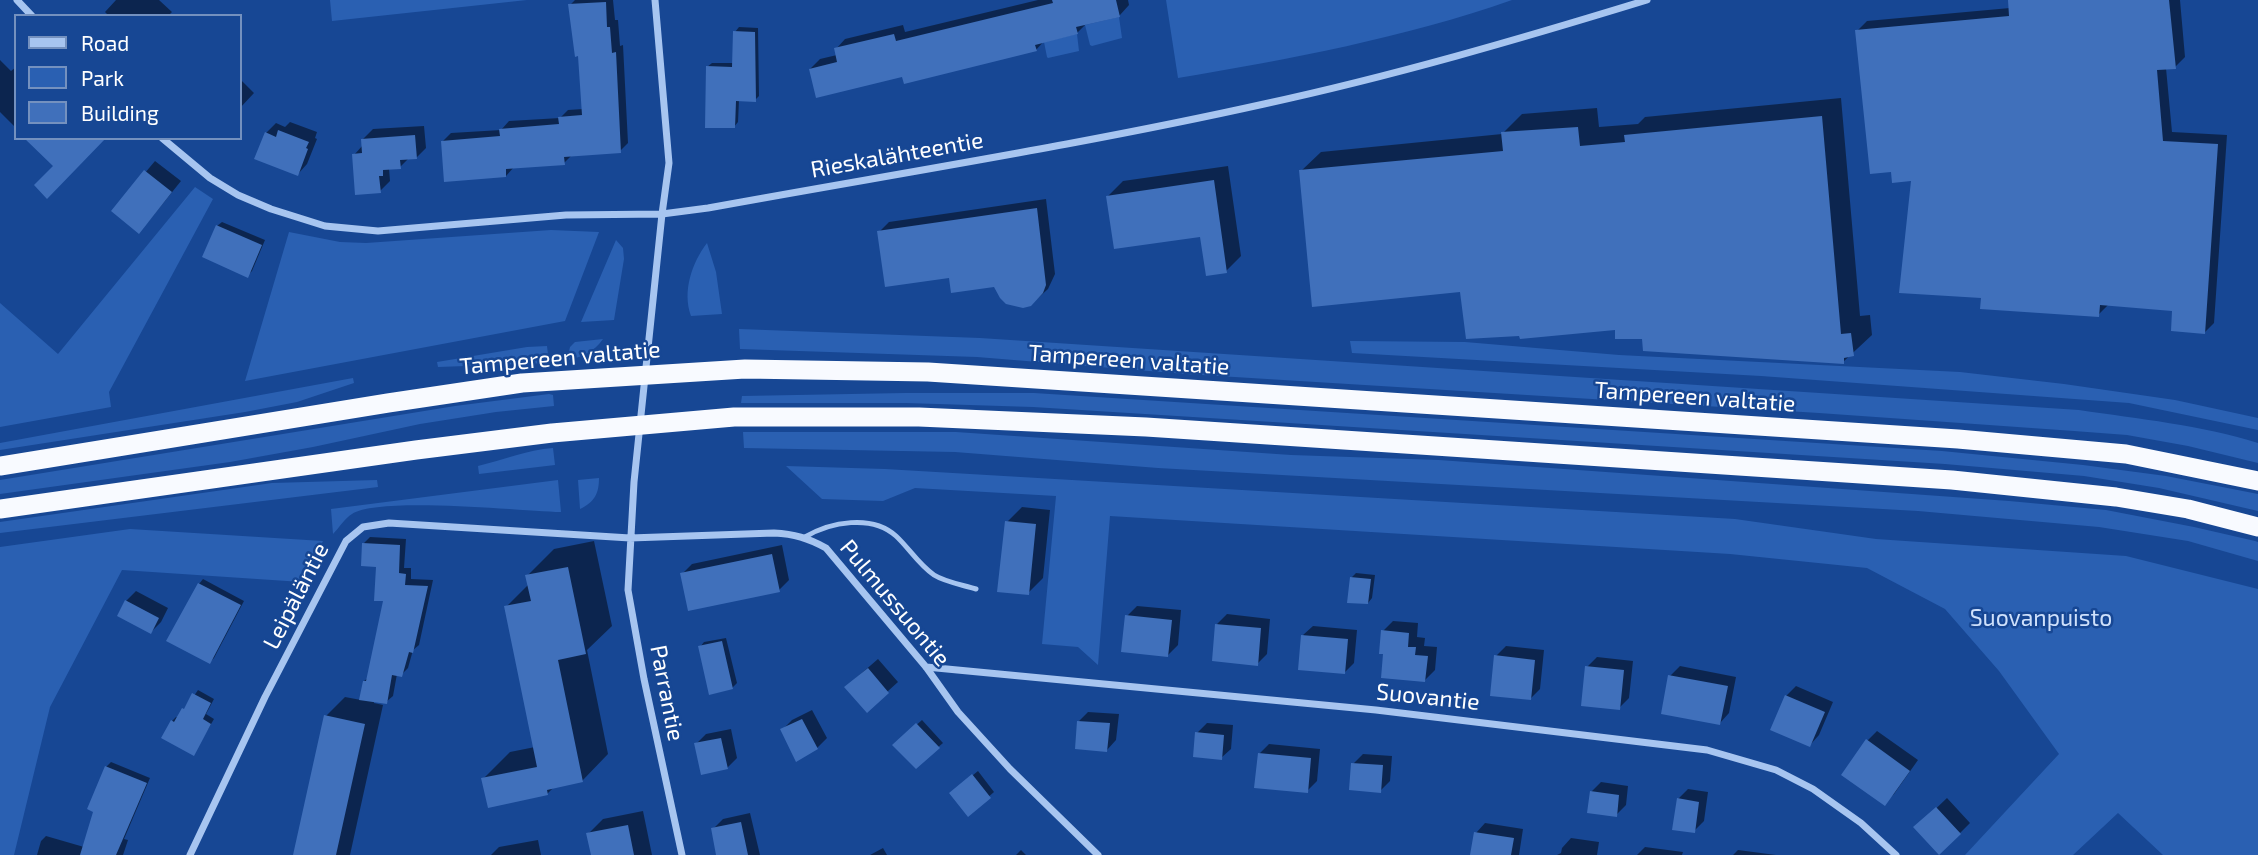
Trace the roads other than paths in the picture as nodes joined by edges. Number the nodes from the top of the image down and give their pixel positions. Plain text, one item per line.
1 (17, 0) edge
2 (655, 0) edge
3 (1647, 0) edge
4 (30, 14) edge
5 (164, 140) edge
6 (662, 214) junction
7 (645, 374) junction
8 (640, 425) junction
9 (0, 466) edge
10 (2258, 481) edge
11 (0, 509) edge
12 (2258, 527) edge
13 (804, 537) junction
14 (630, 538) junction
15 (976, 589) dead end
16 (926, 667) junction
17 (190, 855) edge
18 (682, 855) edge
19 (1098, 855) edge
20 (1896, 855) edge

1 - 4 street
2 - 6 street
3 - 6 street, Rieskalähteentie
5 - 6 street, Rieskalähteentie
6 - 7 street
7 - 8 street
7 - 9 highway, Tampereen valtatie
7 - 10 highway, Tampereen valtatie
8 - 11 highway
8 - 12 highway
8 - 14 street
13 - 14 street, Pulmussuontie
13 - 15 lane
13 - 16 street, Pulmussuontie
14 - 17 street, Leipäläntie
14 - 18 street, Parrantie
16 - 19 street, Pulmussuontie
16 - 20 street, Suovantie

